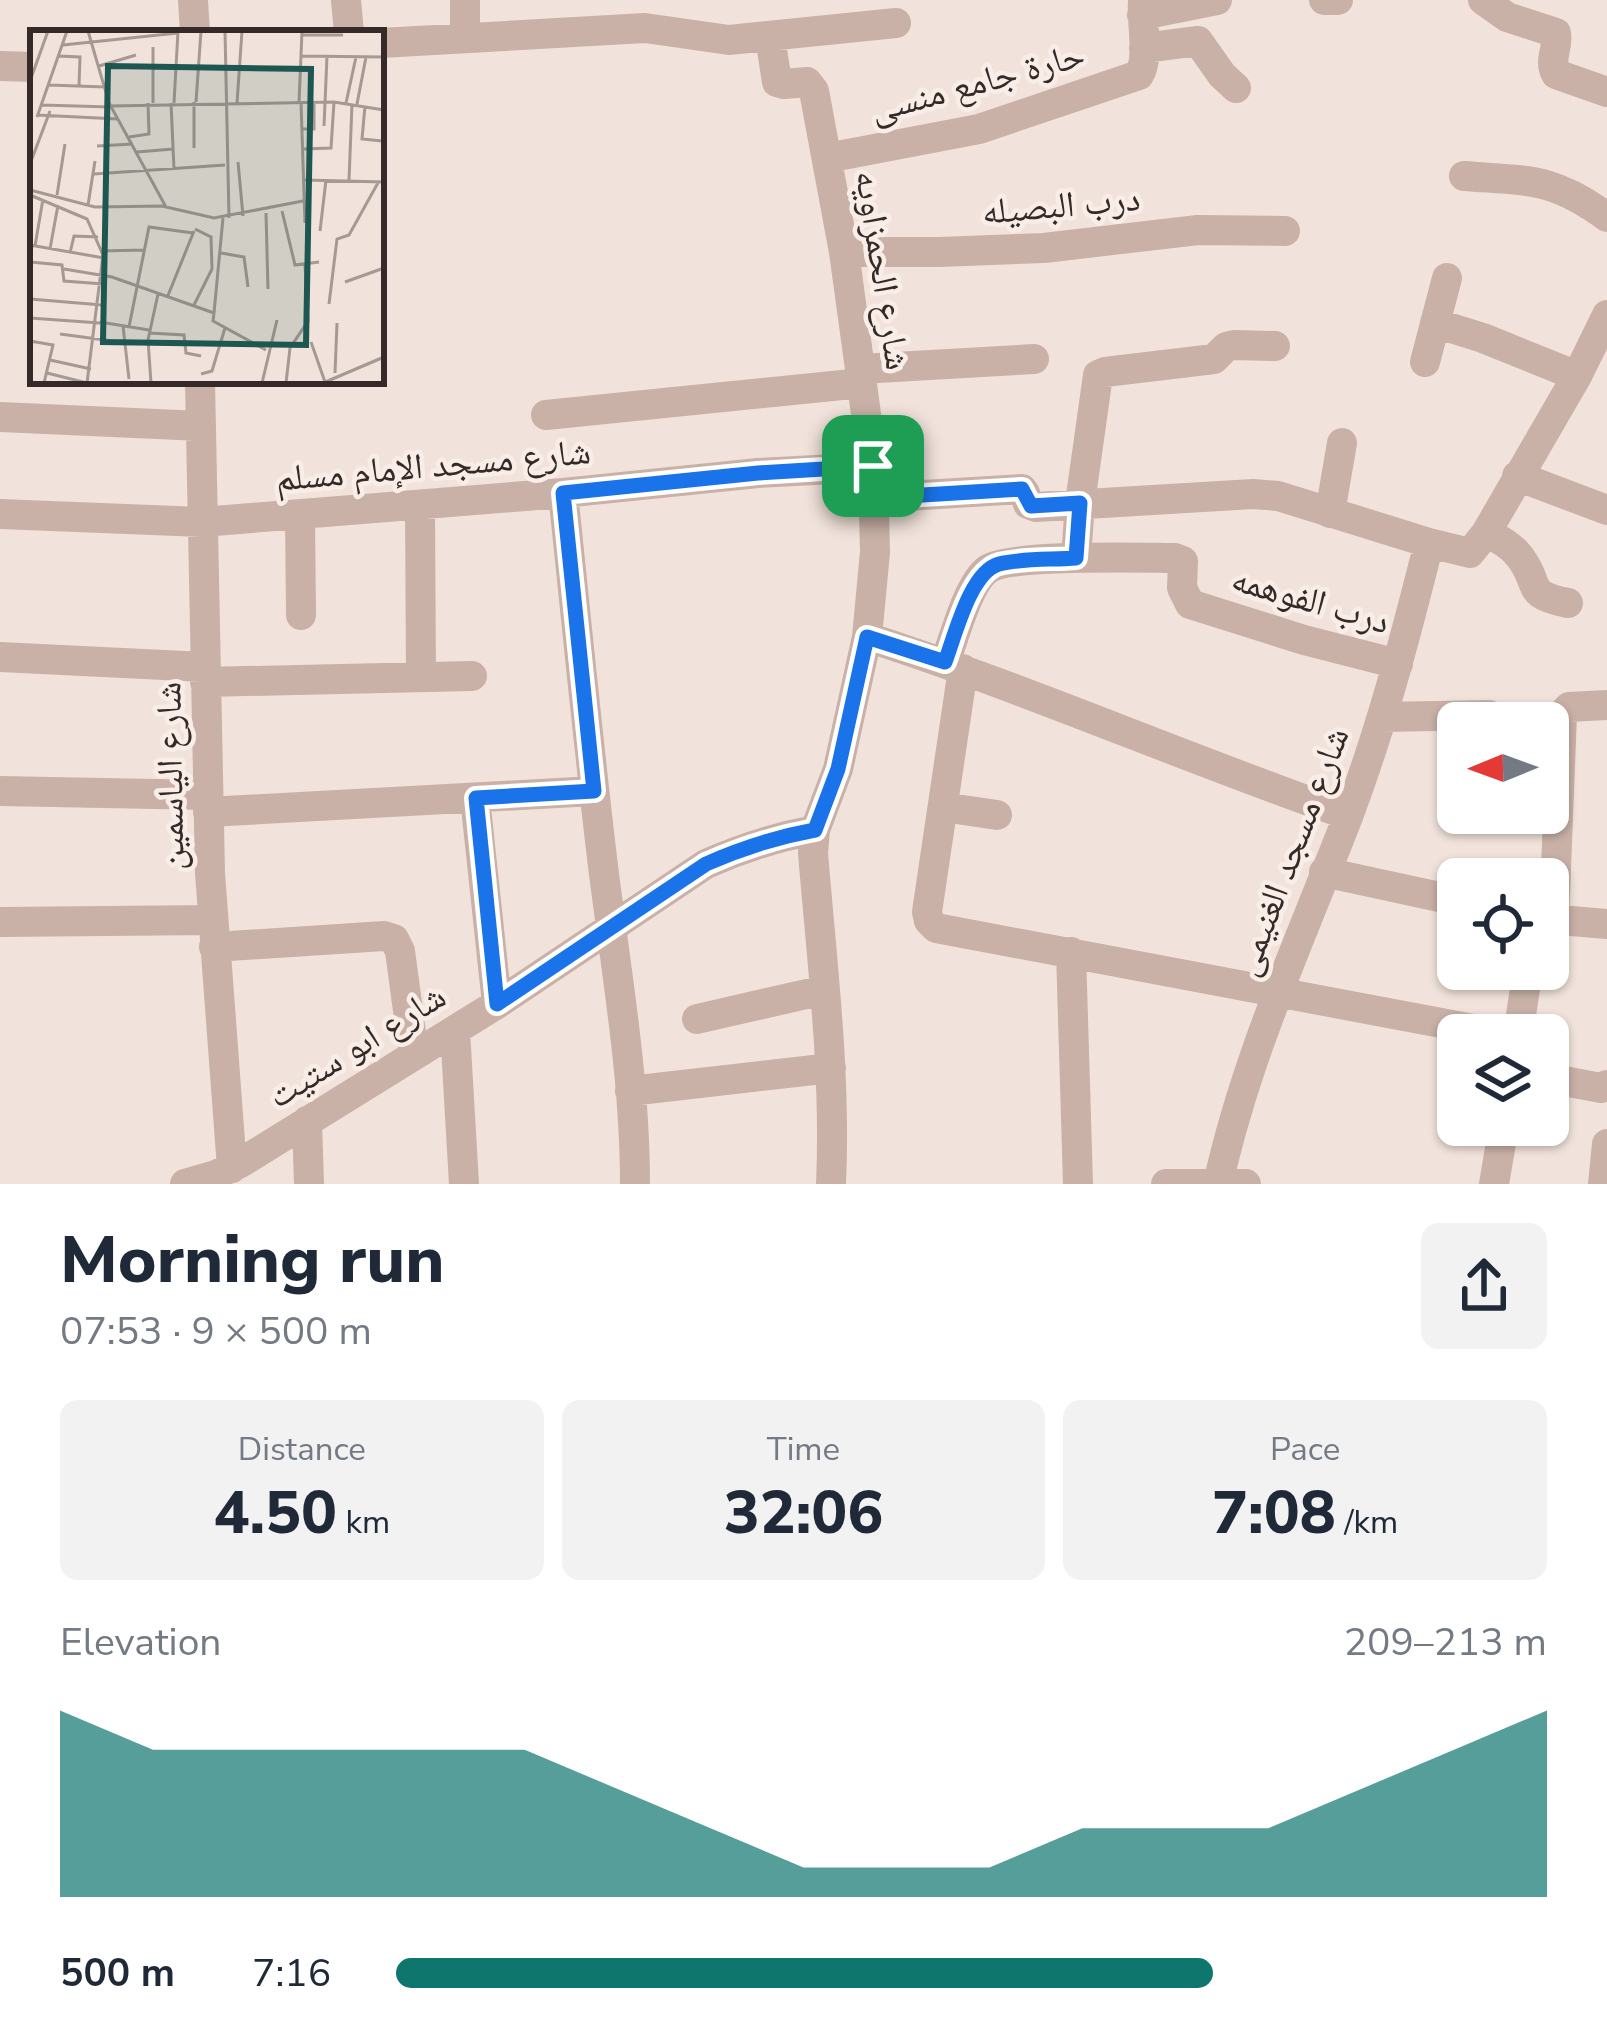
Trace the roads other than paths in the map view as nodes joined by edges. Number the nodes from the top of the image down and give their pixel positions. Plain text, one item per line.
1 (193, 0) edge
2 (346, 0) edge
3 (465, 0) edge
4 (1217, 0) edge
5 (1324, 0) edge
6 (1338, 0) edge
7 (1483, 0) edge
8 (1143, 8) edge
9 (645, 14) edge
10 (896, 23) dead end
11 (194, 30) edge
12 (349, 30) edge
13 (465, 37) junction
14 (770, 37) junction
15 (384, 43) edge
16 (1144, 48) junction
17 (0, 66) edge
18 (30, 67) edge
19 (1236, 88) dead end
20 (1607, 92) edge
21 (827, 158) junction
22 (1465, 176) dead end
23 (1607, 217) edge
24 (1285, 231) dead end
25 (844, 252) junction
26 (1448, 278) dead end
27 (1607, 315) edge
28 (1436, 322) junction
29 (1275, 346) dead end
30 (1034, 358) dead end
31 (1425, 362) dead end
32 (861, 376) junction
33 (1577, 376) junction
34 (200, 384) edge
35 (546, 415) dead end
36 (0, 417) edge
37 (201, 426) junction
38 (1342, 442) dead end
39 (1517, 476) junction
40 (873, 482) junction
41 (563, 493) junction
42 (1080, 503) junction
43 (420, 506) junction
44 (1607, 510) edge
45 (1330, 513) junction
46 (0, 514) edge
47 (300, 515) junction
48 (202, 522) junction
49 (1486, 533) junction
50 (1429, 543) junction
51 (1076, 558) junction
52 (1568, 603) dead end
53 (301, 615) dead end
54 (867, 637) junction
55 (0, 657) edge
56 (1398, 664) junction
57 (954, 666) junction
58 (205, 675) junction
59 (472, 676) dead end
60 (421, 677) junction
61 (1607, 705) edge
62 (1437, 716) edge
63 (1382, 717) junction
64 (0, 790) edge
65 (594, 791) junction
66 (476, 798) junction
67 (207, 804) junction
68 (943, 807) junction
69 (997, 815) dead end
70 (1348, 815) junction
71 (815, 830) junction
72 (1554, 858) edge
73 (1324, 872) junction
74 (1437, 896) edge
75 (1569, 921) edge
76 (0, 922) edge
77 (1607, 924) edge
78 (611, 926) junction
79 (213, 933) junction
80 (1071, 952) junction
81 (824, 990) junction
82 (1278, 993) junction
83 (497, 1004) junction
84 (697, 1019) dead end
85 (1437, 1022) edge
86 (455, 1030) junction
87 (414, 1055) junction
88 (831, 1068) junction
89 (1569, 1082) edge
90 (1607, 1086) edge
91 (630, 1091) junction
92 (307, 1121) junction
93 (1607, 1144) edge
94 (1500, 1146) edge
95 (239, 1171) edge
96 (1218, 1183) edge
97 (185, 1184) edge
98 (309, 1184) edge
99 (464, 1184) edge
100 (635, 1184) edge
101 (831, 1184) edge
102 (1078, 1184) edge
103 (1166, 1184) edge
104 (1246, 1184) edge
105 (1494, 1184) edge
106 (1603, 1184) edge

1 - 11 street
2 - 12 street
3 - 13 street
4 - 8 street
5 - 6 street
7 - 20 street
8 - 16 street
9 - 13 street
9 - 14 street
10 - 14 street
13 - 15 street
14 - 21 street, شارع الحمزاويه
16 - 19 street
16 - 21 street, حارة جامع منسى
17 - 18 street
21 - 25 street, شارع الحمزاويه
22 - 23 street
24 - 25 street, درب البصيله
25 - 32 street, شارع الحمزاويه
26 - 28 street
27 - 33 street
28 - 31 street
28 - 33 street
29 - 42 street
30 - 32 street
32 - 35 street
32 - 40 street, شارع الحمزاويه
33 - 39 street
34 - 37 street, شارع الياسمين
36 - 37 street
37 - 48 street, شارع الياسمين
38 - 45 street
39 - 44 street
39 - 49 street
40 - 41 street, شارع مسجد الإمام مسلم
40 - 42 street, شارع مسجد الإمام مسلم
40 - 54 street, شارع الحمزاويه
41 - 43 street, شارع مسجد الإمام مسلم
41 - 65 street
42 - 45 street
42 - 51 street
43 - 47 street, شارع مسجد الإمام مسلم
43 - 60 street
45 - 50 street
46 - 48 street, شارع مسجد الإمام مسلم
47 - 48 street, شارع مسجد الإمام مسلم
47 - 53 street
48 - 58 street, شارع الياسمين
49 - 50 street
49 - 52 street
50 - 56 street, شارع مسجد الغنيمى
51 - 56 street, درب الفوهمه
51 - 57 street, درب الفوهمه
54 - 57 street
54 - 71 street, شارع الحمزاويه
55 - 58 street
56 - 63 street, شارع مسجد الغنيمى
57 - 68 street
57 - 70 street
58 - 60 street
58 - 67 street, شارع الياسمين
59 - 60 street
61 - 72 street
62 - 63 street
63 - 70 street, شارع مسجد الغنيمى
64 - 67 street
65 - 66 street
65 - 78 street
66 - 67 street
66 - 83 street
67 - 79 street, شارع الياسمين
68 - 69 street
68 - 80 street
70 - 73 street, شارع مسجد الغنيمى
71 - 78 street, شارع ابو ستيت
71 - 81 street
73 - 74 street
73 - 82 street, شارع مسجد الغنيمى
75 - 77 street
76 - 79 street
78 - 83 street, شارع ابو ستيت
78 - 91 street
79 - 87 street
79 - 95 street, شارع الياسمين
80 - 82 street
80 - 102 street
81 - 84 street
81 - 88 street
82 - 85 street
82 - 96 street, شارع مسجد الغنيمى
83 - 86 street, شارع ابو ستيت
86 - 87 street, شارع ابو ستيت
86 - 99 street
87 - 92 street, شارع ابو ستيت
88 - 91 street
88 - 101 street
89 - 90 street
91 - 100 street
92 - 95 street, شارع ابو ستيت
92 - 98 street
93 - 106 street
94 - 105 street
95 - 97 street, شارع ابو ستيت
96 - 103 street
96 - 104 street

